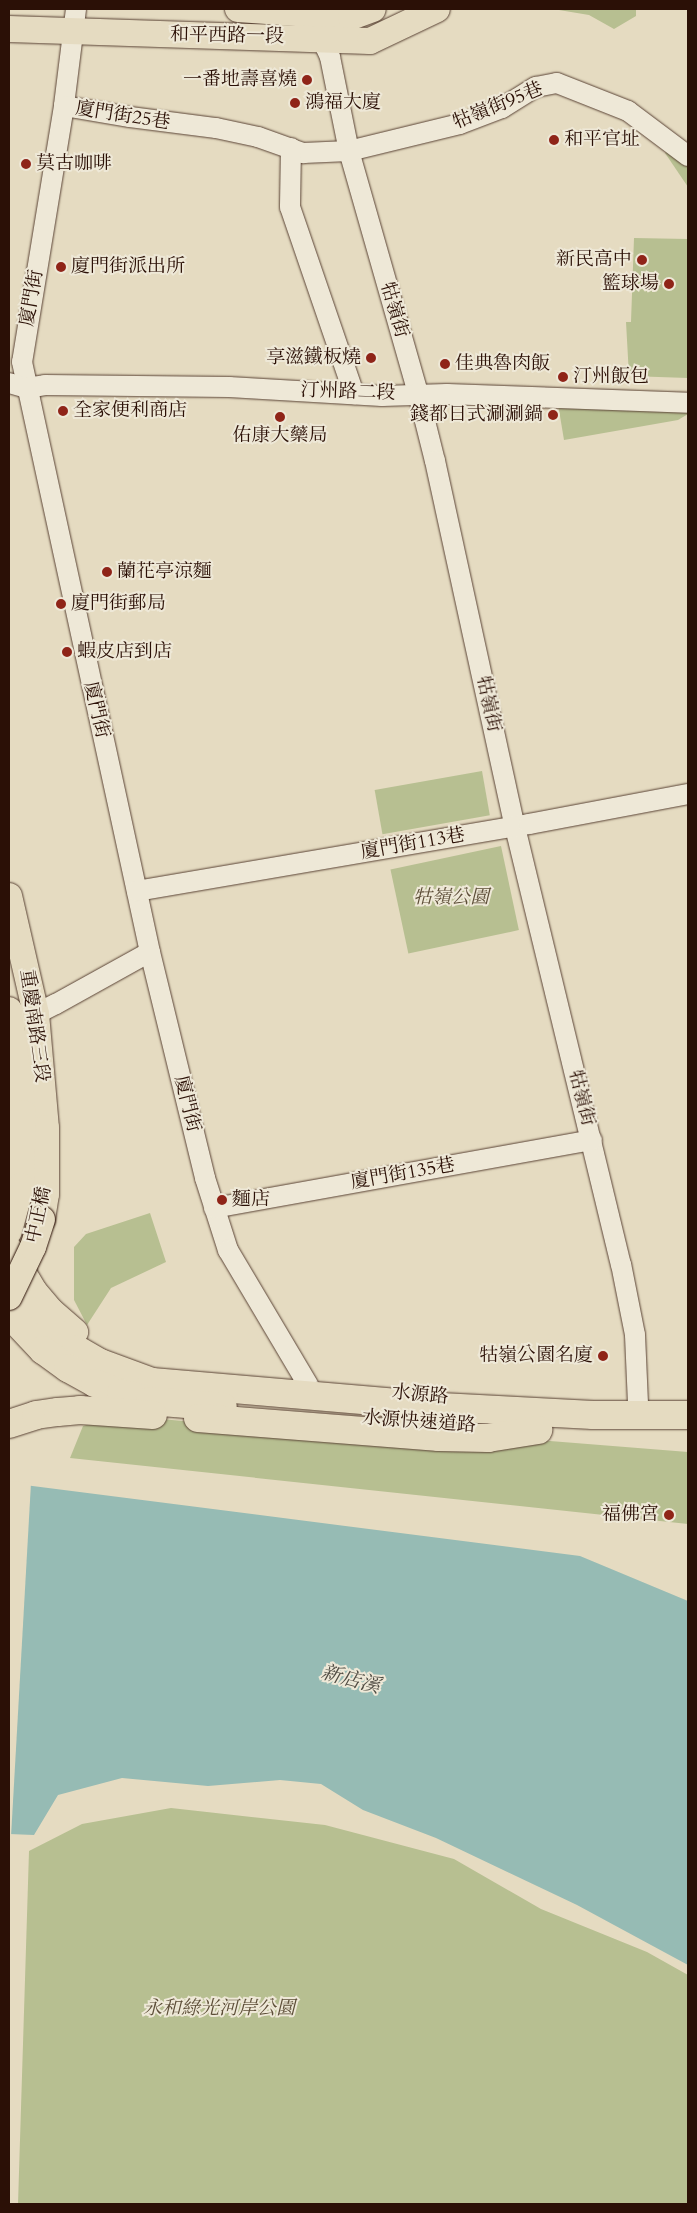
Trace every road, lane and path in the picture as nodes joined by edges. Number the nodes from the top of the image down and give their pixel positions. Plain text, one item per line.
1 (238, 9) edge
2 (373, 9) edge
3 (437, 9) edge
4 (310, 11) edge
5 (75, 20) edge
6 (9, 29) edge
7 (320, 38) junction
8 (64, 106) junction
9 (291, 148) junction
10 (349, 151) junction
11 (688, 156) edge
12 (18, 385) edge
13 (418, 393) junction
14 (354, 394) junction
15 (688, 403) edge
16 (688, 794) edge
17 (515, 827) junction
18 (137, 891) junction
19 (9, 896) edge
20 (150, 952) junction
21 (19, 1015) edge
22 (23, 1113) joint
23 (46, 1128) joint
24 (592, 1140) junction
25 (214, 1208) junction
26 (9, 1231) edge
27 (9, 1249) edge
28 (9, 1278) edge
29 (9, 1297) edge
30 (9, 1314) edge
31 (152, 1384) junction
32 (308, 1385) junction
33 (688, 1405) edge
34 (638, 1406) junction
35 (688, 1415) edge
36 (9, 1424) edge
37 (688, 1428) edge
38 (538, 1430) junction

1 - 4 main road, 和平西路一段
2 - 4 main road, 和平西路一段
3 - 7 main road, 和平西路一段
4 - 7 street, 牯嶺街
5 - 6 main road, 和平西路一段
5 - 7 main road, 和平西路一段
5 - 8 street, 廈門街
7 - 10 street, 牯嶺街
8 - 9 street, 廈門街25巷
8 - 12 street, 廈門街
9 - 10 street, 牯嶺街95巷
9 - 14 street
10 - 11 street, 牯嶺街95巷
10 - 13 street, 牯嶺街
12 - 14 street, 汀州路二段
12 - 18 street, 廈門街
13 - 14 street, 汀州路二段
13 - 15 street, 汀州路二段
13 - 17 street, 牯嶺街
16 - 17 street, 廈門街113巷
17 - 18 street, 廈門街113巷
17 - 24 street, 牯嶺街
18 - 20 street, 廈門街
19 - 21 main road, 重慶南路三段
20 - 21 street
20 - 25 street, 廈門街
21 - 22 main road, 重慶南路三段
21 - 23 main road, 重慶南路三段
22 - 26 main road, 中正橋
23 - 29 main road, 中正橋, bridge
24 - 25 street, 廈門街135巷
24 - 34 street, 牯嶺街
25 - 32 street, 廈門街
27 - 31 main road, 水源路
28 - 31 highway
30 - 31 highway
31 - 32 main road, 水源路
31 - 35 highway, 水源快速道路
31 - 38 highway, 水源快速道路
32 - 34 main road, 水源路
33 - 34 main road, 水源路
36 - 38 highway
37 - 38 highway, 水源快速道路

